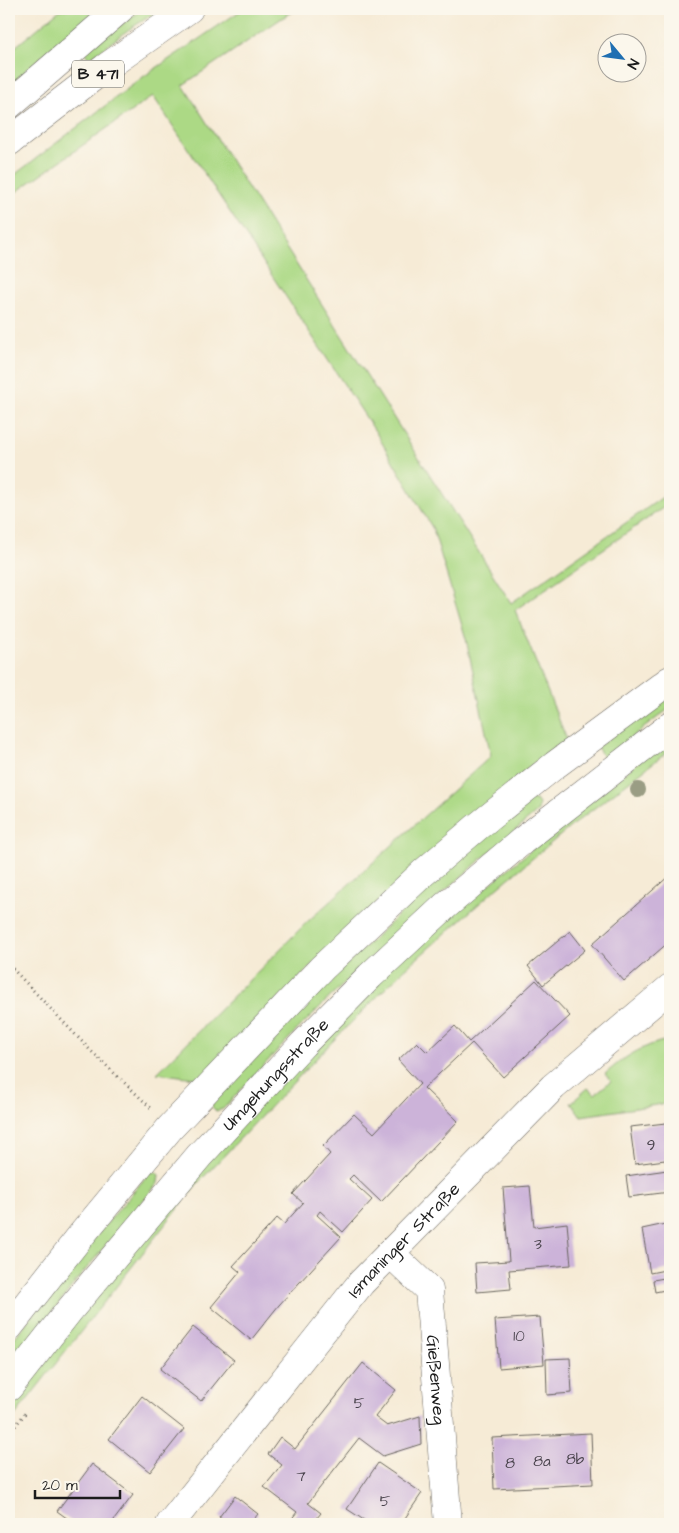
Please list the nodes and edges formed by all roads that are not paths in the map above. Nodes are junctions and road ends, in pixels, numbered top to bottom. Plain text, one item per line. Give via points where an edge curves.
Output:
1 (120, 9) edge
2 (189, 9) edge
3 (9, 105) edge
4 (9, 142) edge
5 (670, 680) edge
6 (670, 726) edge
7 (555, 765) junction
8 (579, 796) junction
9 (670, 988) edge
10 (390, 1253) junction
11 (9, 1327) edge
12 (9, 1387) edge
13 (170, 1524) edge
14 (448, 1524) edge

1 - 3 street, B 471
2 - 4 street, B 471
5 - 7 street
6 - 8 street, Umgehungsstraße
7 - 8 street
7 - 11 street via 423,873 322,968 170,1128
8 - 12 street, Umgehungsstraße via 444,907 303,1044 149,1213
9 - 10 street, Ismaninger Straße via 553,1087
10 - 13 street, Ismaninger Straße via 362,1283
10 - 14 street, Gießenweg via 429,1290

